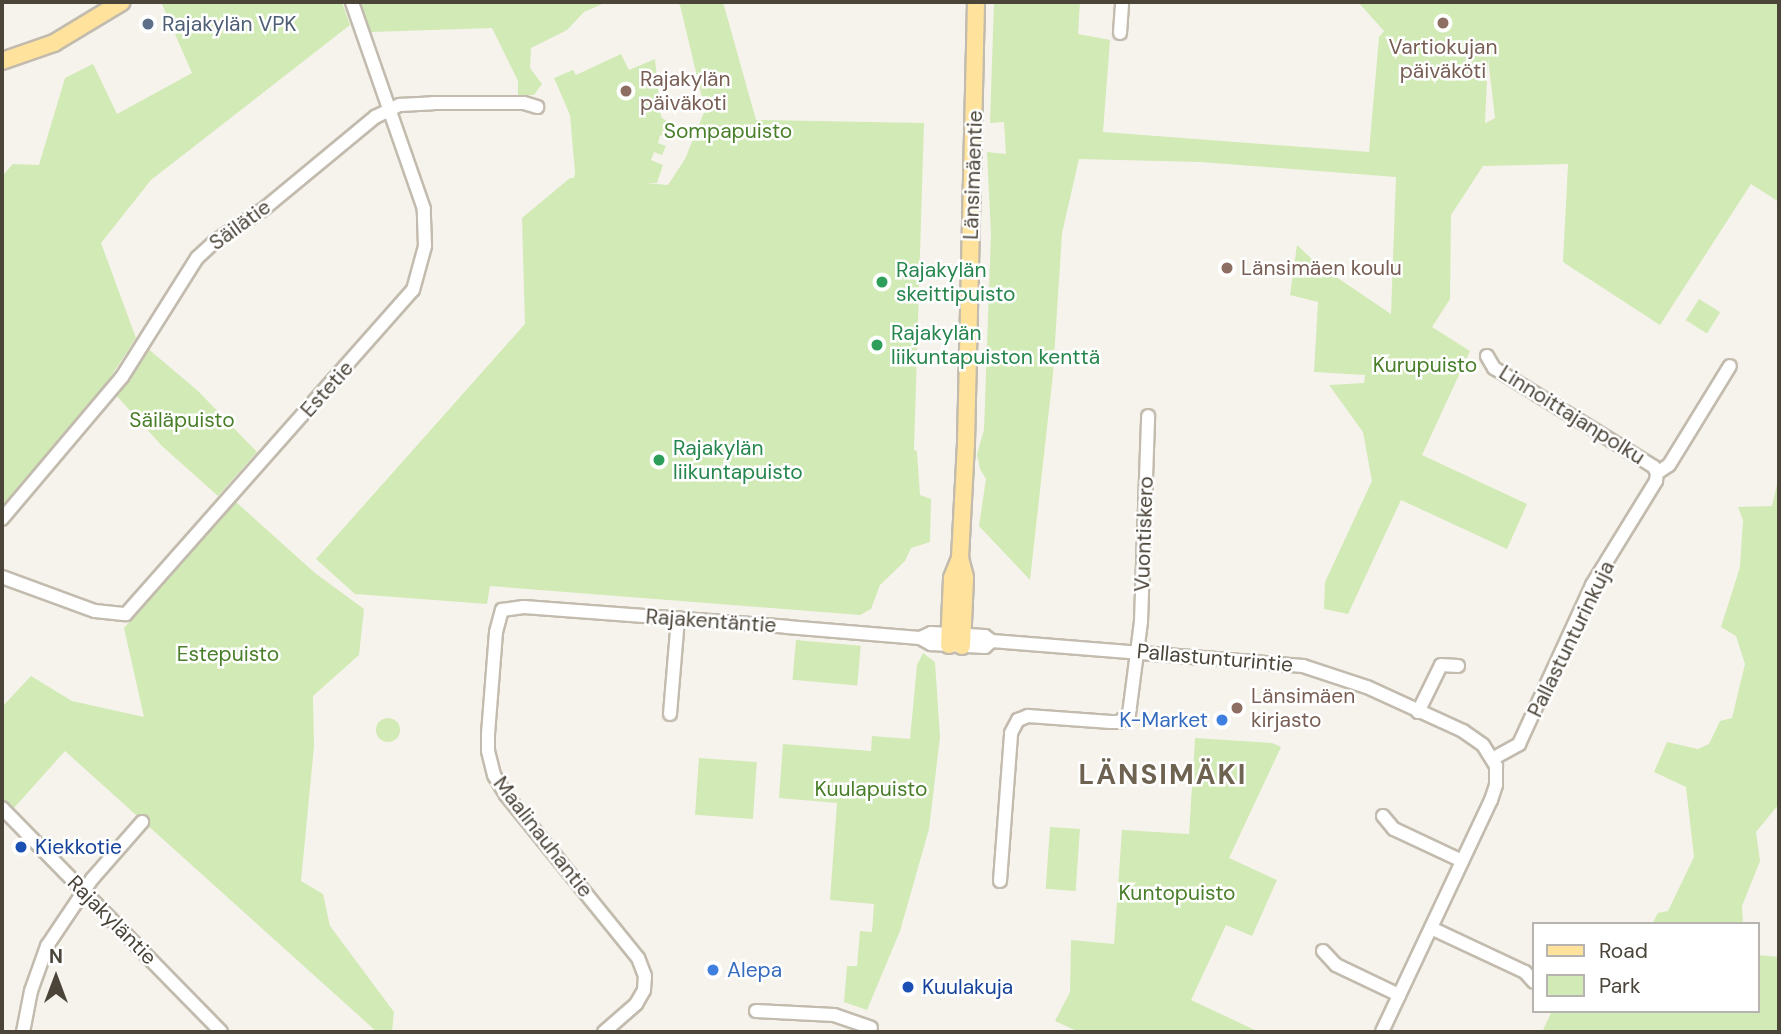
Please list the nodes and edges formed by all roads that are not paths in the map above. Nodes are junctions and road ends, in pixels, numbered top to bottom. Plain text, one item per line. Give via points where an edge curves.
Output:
1 (122, 2) edge
2 (352, 2) edge
3 (976, 2) edge
4 (1122, 2) edge
5 (1120, 33) dead end
6 (2, 61) edge
7 (537, 107) dead end
8 (389, 108) junction
9 (1487, 356) dead end
10 (1730, 366) dead end
11 (1148, 416) dead end
12 (1657, 473) junction
13 (2, 519) edge
14 (2, 577) edge
15 (502, 610) joint
16 (678, 618) junction
17 (956, 640) junction
18 (1138, 651) junction
19 (1458, 666) dead end
20 (1418, 712) junction
21 (670, 714) dead end
22 (1494, 758) junction
23 (2, 808) edge
24 (1383, 816) dead end
25 (142, 822) dead end
26 (1462, 861) junction
27 (1000, 881) dead end
28 (85, 892) junction
29 (1431, 929) junction
30 (1323, 951) dead end
31 (1532, 980) edge
32 (1399, 995) junction
33 (757, 1011) dead end
34 (871, 1028) dead end
35 (23, 1032) edge
36 (221, 1032) edge
37 (604, 1032) edge
38 (1382, 1032) edge

1 - 6 main road via 51,44
2 - 8 street, Estetie
3 - 17 main road, Länsimäentie via 966,443 960,558 952,578
4 - 5 street
7 - 8 street via 433,103
8 - 13 street, Säilätie via 197,258 122,377
8 - 14 street, Estetie via 426,226 421,268 404,303 125,614 95,611
9 - 12 street, Linnoittajanpolku via 1494,368
10 - 12 street, Pallastunturinkuja via 1669,465
11 - 18 street, Vuontiskero
12 - 22 street, Pallastunturinkuja via 1592,586 1519,744
15 - 16 street, Rajakentäntie via 524,607
15 - 37 street, Maalinauhantie via 488,734 494,775 638,958 645,976 636,1004
16 - 17 street, Rajakentäntie via 920,638 931,633
16 - 21 street
17 - 18 street, Pallastunturintie via 985,647 992,641
18 - 20 street, Pallastunturintie via 1308,667 1367,687
18 - 27 street, Vuontiskero via 1131,708 1124,719 1028,716 1014,726
19 - 20 street via 1440,665
20 - 22 street, Pallastunturintie via 1476,739
22 - 26 street via 1496,785
23 - 28 street, Rajakyläntie
24 - 26 street via 1394,830
25 - 28 street
26 - 29 street
28 - 35 street via 47,946
28 - 36 street, Rajakyläntie
29 - 31 street via 1525,972
29 - 32 street
30 - 32 street via 1336,965
32 - 38 street
33 - 34 street via 834,1015

